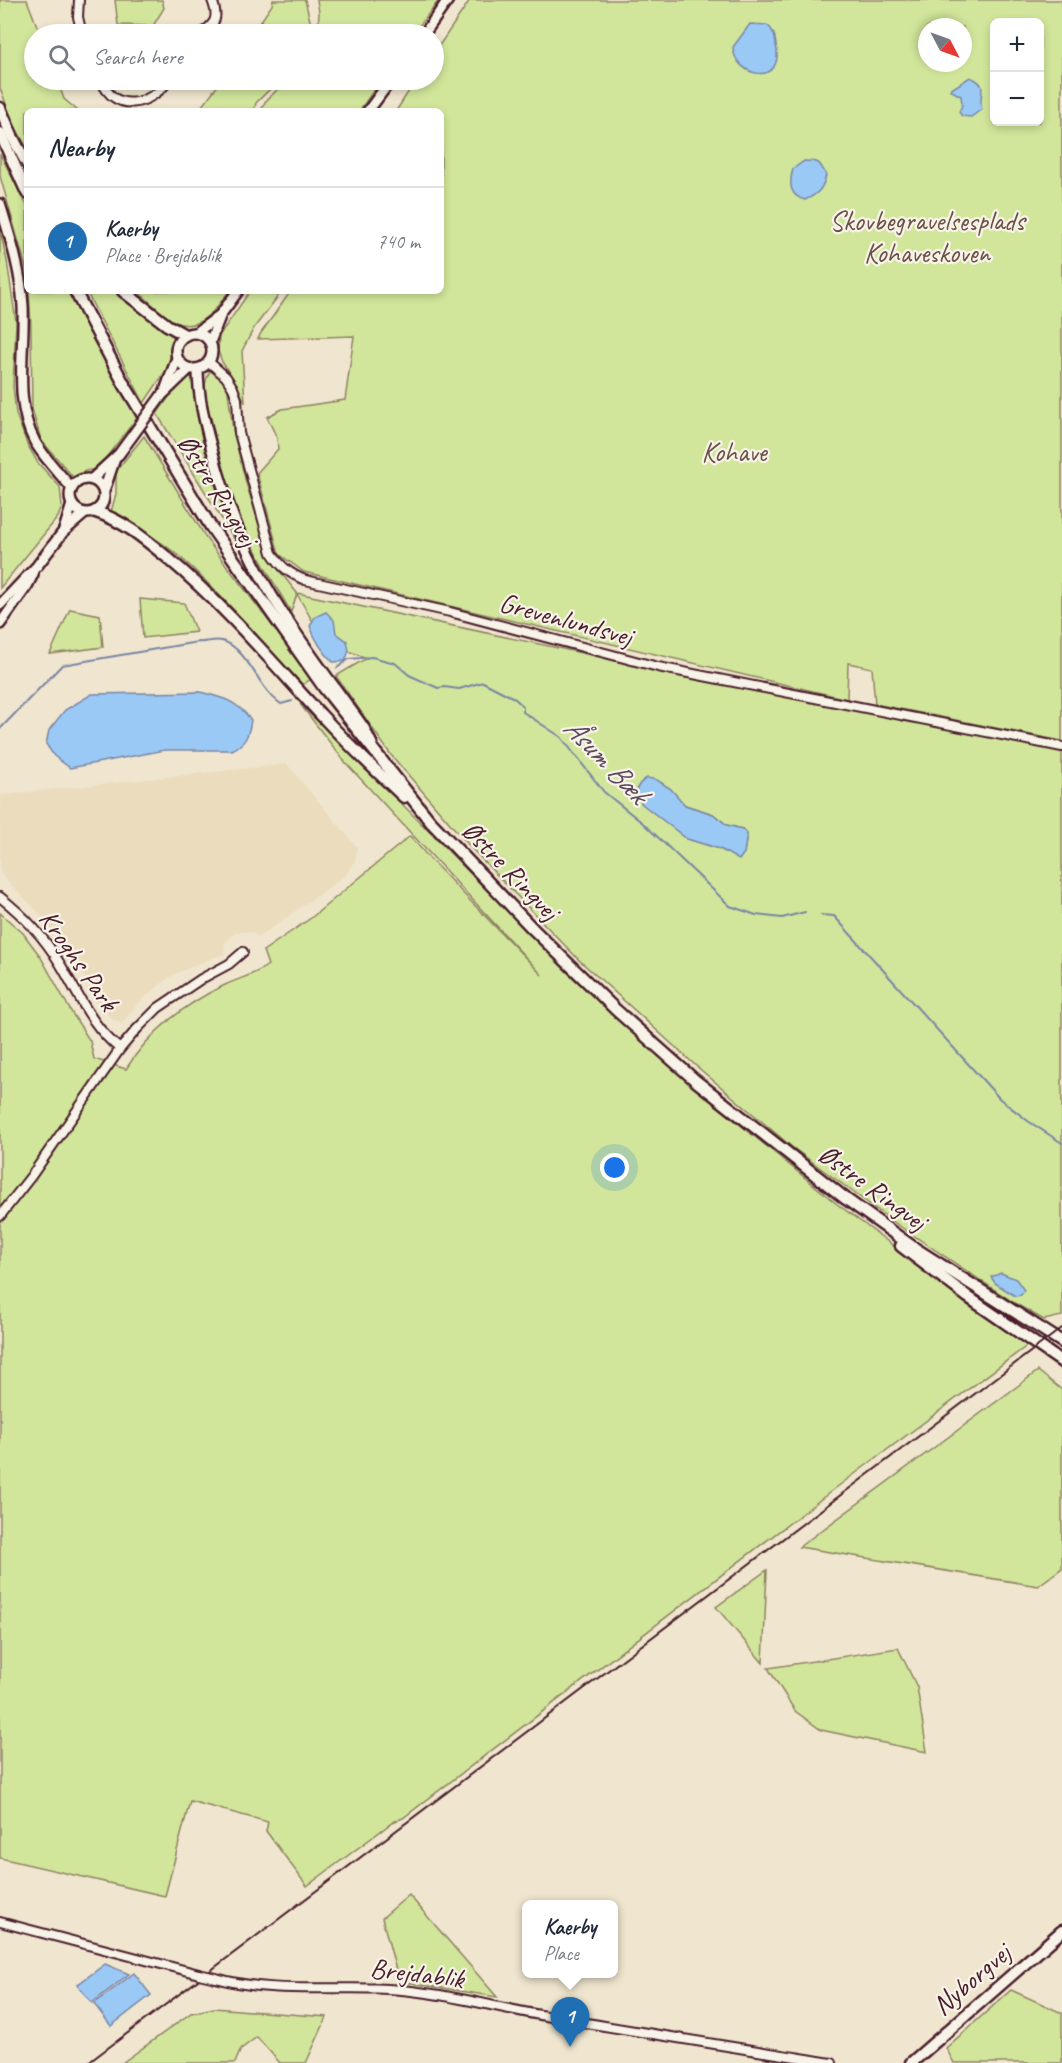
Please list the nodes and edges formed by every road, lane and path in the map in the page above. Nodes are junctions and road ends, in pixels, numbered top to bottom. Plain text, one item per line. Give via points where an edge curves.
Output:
1 (79, 0) edge
2 (213, 0) edge
3 (448, 0) edge
4 (80, 24) edge
5 (212, 24) edge
6 (431, 24) edge
7 (105, 90) edge
8 (160, 90) edge
9 (384, 90) edge
10 (0, 108) edge
11 (370, 108) edge
12 (0, 133) edge
13 (24, 158) edge
14 (24, 186) edge
15 (0, 204) edge
16 (77, 294) edge
17 (127, 294) edge
18 (236, 294) edge
19 (221, 314) junction
20 (191, 334) junction
21 (210, 342) junction
22 (177, 358) junction
23 (209, 362) junction
24 (193, 369) junction
25 (164, 392) junction
26 (116, 458) junction
27 (92, 479) junction
28 (72, 488) junction
29 (104, 491) junction
30 (72, 504) junction
31 (96, 512) junction
32 (84, 514) junction
33 (63, 532) junction
34 (37, 566) junction
35 (2, 604) edge
36 (0, 624) edge
37 (1062, 747) edge
38 (379, 756) junction
39 (430, 821) junction
40 (0, 897) edge
41 (243, 952) dead end
42 (120, 1048) junction
43 (846, 1199) junction
44 (0, 1216) edge
45 (1062, 1342) edge
46 (1062, 1362) edge
47 (0, 1922) edge
48 (1062, 1932) edge
49 (832, 2063) edge
50 (911, 2063) edge

1 - 4 street
2 - 5 street via 216,14
3 - 6 street
7 - 8 street via 126,103
9 - 11 street
10 - 13 main road
12 - 14 main road
15 - 28 street via 18,267 23,306 22,389 26,419 35,441
16 - 38 main road, Østre Ringvej via 124,384 211,527 325,689
17 - 20 main road via 167,325
18 - 19 street
19 - 20 street
19 - 21 street
20 - 21 street via 204,336
20 - 22 street via 177,345
21 - 23 street
22 - 24 street via 183,366
22 - 25 street
23 - 24 street
23 - 37 street, Grevenlundsvej via 233,388 239,433 272,553 289,573 658,667
24 - 25 street
24 - 38 street via 220,483 242,538 269,590
25 - 26 street, bridge
26 - 27 street
26 - 29 street
27 - 28 street via 81,480
27 - 29 street
28 - 30 street
29 - 31 street via 104,503
30 - 32 street
30 - 33 street
31 - 32 street
31 - 39 main road via 115,518 194,580 358,754
32 - 33 street
33 - 34 street
34 - 35 street
34 - 36 street
38 - 39 main road, Østre Ringvej
39 - 43 main road, Østre Ringvej via 616,1010 696,1080
40 - 42 street, Kroghs Park via 42,938 103,1034
41 - 42 street, Kroghs Park via 158,1008
42 - 44 street, Kroghs Park
43 - 45 main road, Østre Ringvej
43 - 46 main road via 911,1254
47 - 49 street, Brejdablik, bridge via 244,1984 421,1992
48 - 50 main road, Nyborgvej

